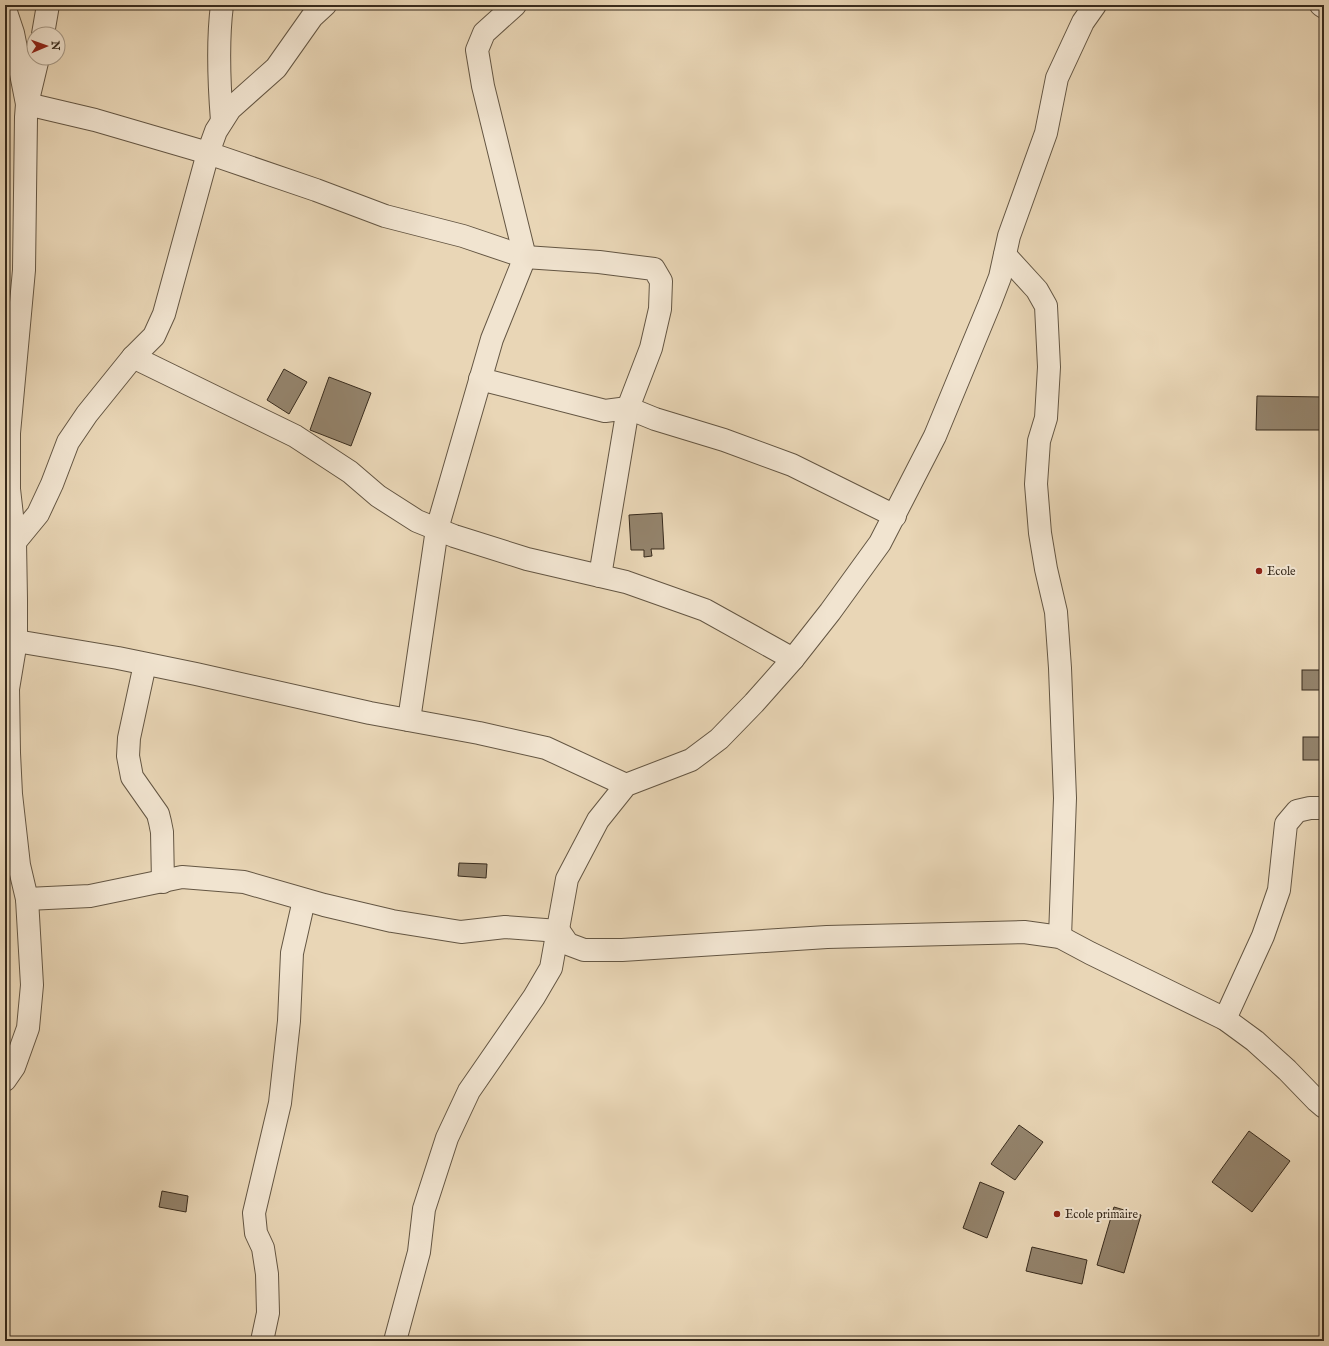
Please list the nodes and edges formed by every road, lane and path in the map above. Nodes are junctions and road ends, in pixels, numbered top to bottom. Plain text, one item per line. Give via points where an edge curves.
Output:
1 (48, 5) edge
2 (222, 5) edge
3 (325, 5) edge
4 (515, 5) edge
5 (1094, 5) edge
6 (1321, 5) edge
7 (1324, 7) edge
8 (5, 9) edge
9 (44, 26) edge
10 (20, 58) edge
11 (27, 104) junction
12 (222, 121) junction
13 (208, 153) junction
14 (1005, 255) junction
15 (525, 257) junction
16 (133, 357) junction
17 (480, 379) junction
18 (628, 408) junction
19 (895, 516) junction
20 (437, 529) junction
21 (15, 542) junction
22 (5, 574) edge
23 (600, 576) junction
24 (16, 599) junction
25 (16, 641) junction
26 (793, 659) junction
27 (145, 664) junction
28 (408, 720) junction
29 (626, 785) junction
30 (1324, 808) edge
31 (162, 882) junction
32 (27, 899) junction
33 (304, 900) junction
34 (559, 931) junction
35 (1060, 937) junction
36 (1225, 1019) junction
37 (5, 1080) edge
38 (1324, 1107) edge
39 (262, 1341) edge
40 (395, 1341) edge

1 - 9 street
2 - 12 street via 218,76
3 - 12 street via 312,17 276,68 230,109
4 - 15 street via 484,33 477,50 483,86
5 - 14 street via 1083,22 1057,78 1046,133 1009,236
6 - 7 street
8 - 10 street
10 - 11 street
11 - 13 street via 95,120
11 - 21 street via 24,270 9,433 10,489
12 - 13 street
13 - 15 street via 385,216 463,236
13 - 16 street via 164,314 154,336
14 - 19 street via 990,303 935,436
14 - 35 street via 1037,290 1046,306 1049,366 1046,418 1039,441 1036,484 1040,533 1056,612 1059,661 1065,798
15 - 17 street via 492,339
15 - 18 street via 654,269 661,281 660,309 651,348
16 - 20 street via 295,436 350,472 378,496
16 - 21 street via 68,442 38,514
17 - 18 street via 605,411
17 - 20 street
18 - 19 street via 792,465
18 - 23 street
19 - 26 street via 880,543
20 - 23 street via 527,559
20 - 28 street
21 - 24 street
22 - 24 street
23 - 26 street via 626,582 705,610
24 - 25 street
25 - 27 street
25 - 32 street via 8,689 9,753 19,865
26 - 29 street via 719,739 691,760
27 - 28 street
27 - 31 street via 129,738 128,756 132,777 158,814 162,832
28 - 29 street via 546,748
29 - 34 street via 598,820 567,879
30 - 36 street via 1297,811 1286,824 1279,890 1263,936
31 - 32 street via 90,896
31 - 33 street via 182,878 244,882
32 - 37 street via 32,985 28,1028 14,1067
33 - 34 street via 392,921 461,932 505,927
33 - 39 street via 292,953 289,1021 280,1103 254,1213 256,1233 263,1248 267,1274 268,1313
34 - 35 street via 568,944 584,950 622,950 827,937 1024,932
34 - 40 street via 551,968 469,1091 447,1138 424,1209 419,1252
35 - 36 street
36 - 38 street via 1255,1041

